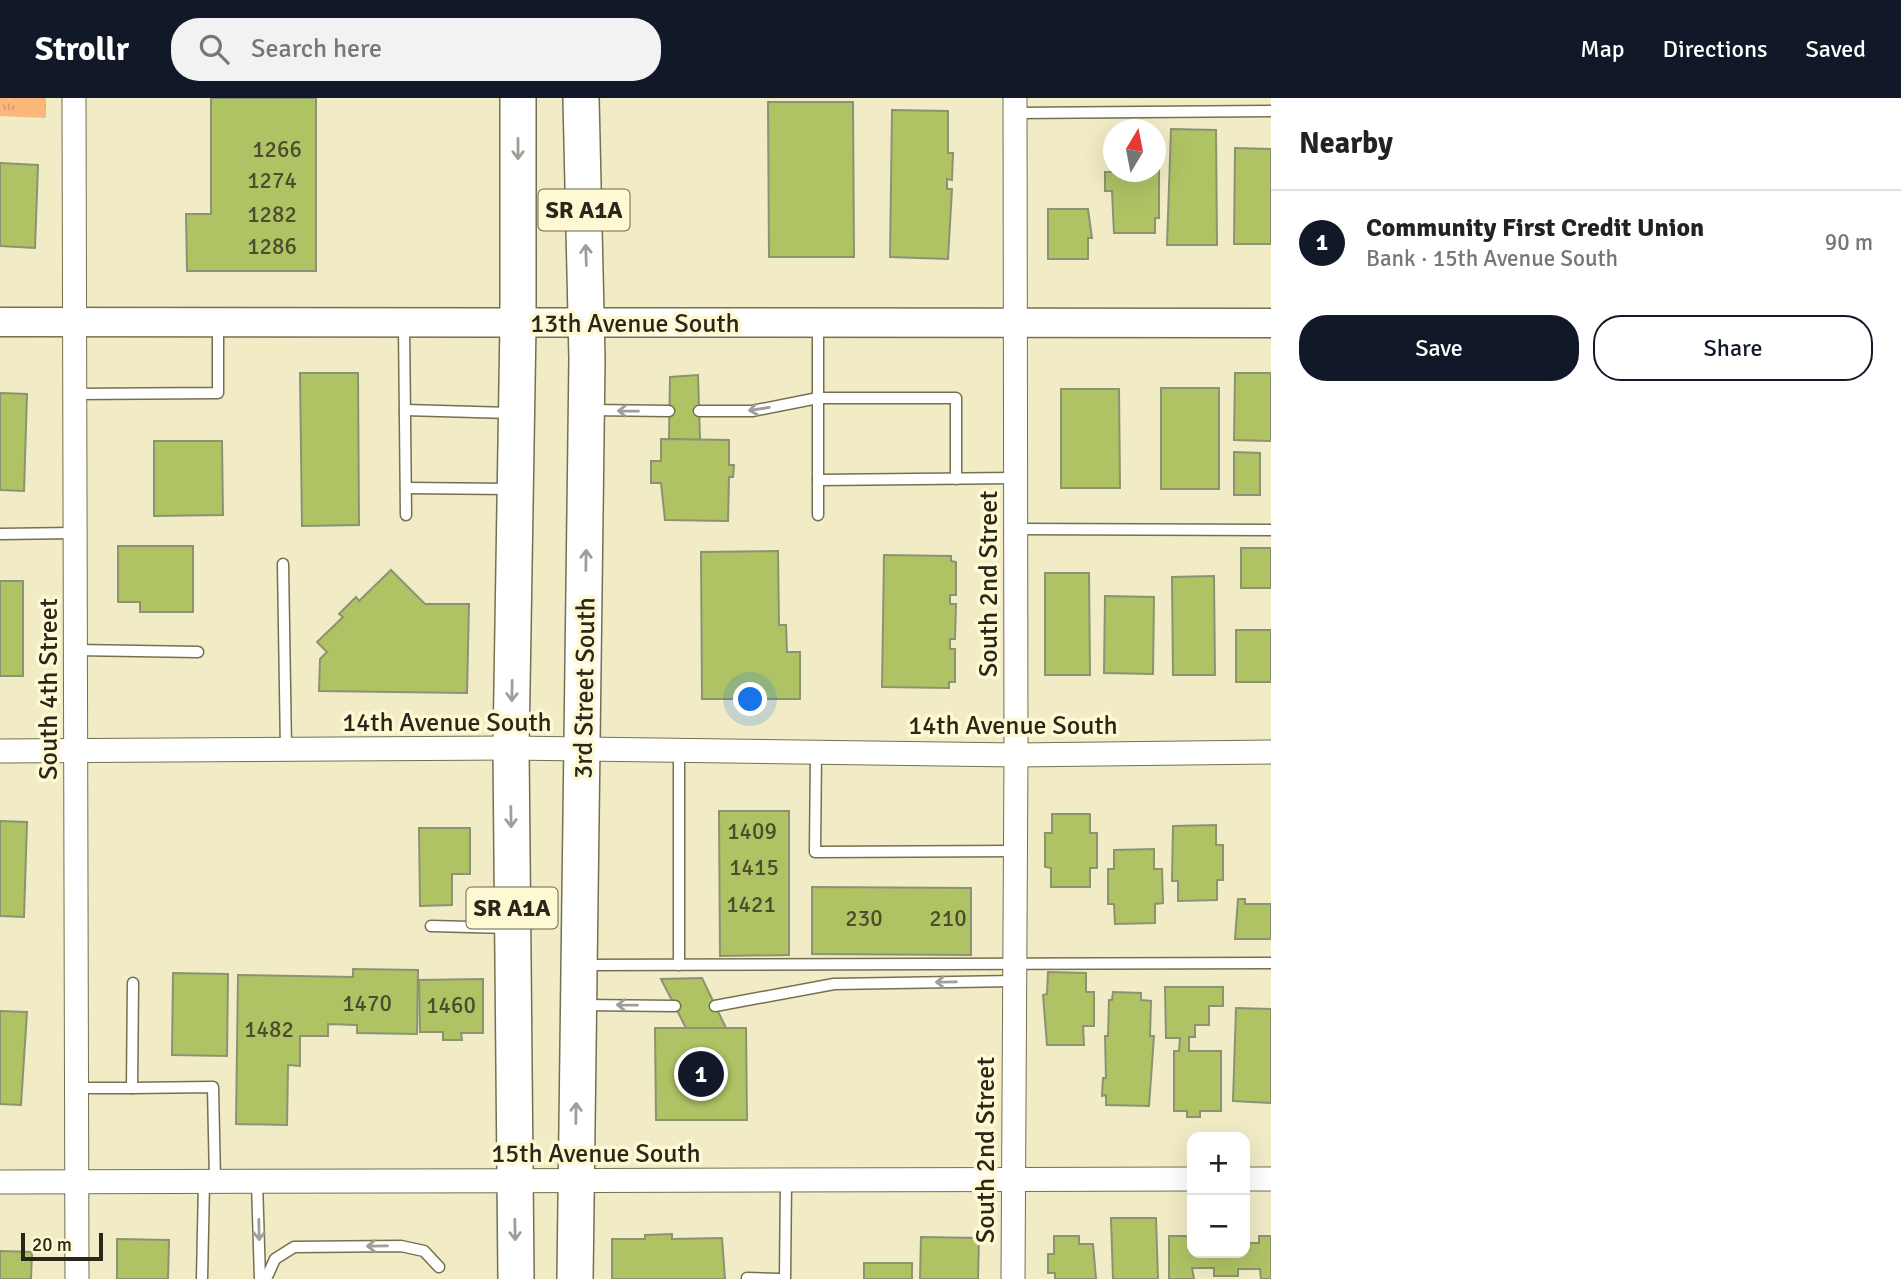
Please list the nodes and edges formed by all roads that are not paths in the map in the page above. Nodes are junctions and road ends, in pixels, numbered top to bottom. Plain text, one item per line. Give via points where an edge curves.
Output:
1 (74, 98) edge
2 (518, 98) edge
3 (580, 98) edge
4 (1014, 106) edge
5 (1271, 111) edge
6 (0, 322) edge
7 (74, 322) junction
8 (218, 322) junction
9 (404, 322) junction
10 (518, 323) junction
11 (587, 323) junction
12 (818, 323) junction
13 (1015, 323) junction
14 (1271, 324) edge
15 (74, 394) junction
16 (818, 398) junction
17 (405, 410) junction
18 (587, 410) junction
19 (669, 411) dead end
20 (699, 411) dead end
21 (516, 413) junction
22 (1015, 478) junction
23 (956, 479) junction
24 (818, 480) junction
25 (406, 488) junction
26 (515, 489) junction
27 (406, 515) dead end
28 (818, 515) dead end
29 (1015, 530) junction
30 (1271, 530) edge
31 (75, 533) junction
32 (0, 534) edge
33 (283, 564) dead end
34 (75, 650) junction
35 (198, 652) dead end
36 (511, 748) junction
37 (286, 750) junction
38 (0, 751) edge
39 (76, 751) junction
40 (584, 751) junction
41 (679, 751) junction
42 (1271, 752) edge
43 (816, 753) junction
44 (1016, 755) junction
45 (1015, 851) junction
46 (431, 926) dead end
47 (512, 928) junction
48 (1271, 962) edge
49 (580, 965) junction
50 (680, 965) junction
51 (1014, 972) junction
52 (133, 983) dead end
53 (579, 1005) junction
54 (675, 1006) dead end
55 (715, 1006) dead end
56 (76, 1088) junction
57 (132, 1088) junction
58 (1012, 1179) junction
59 (1187, 1179) edge
60 (1250, 1179) edge
61 (1271, 1179) edge
62 (786, 1180) junction
63 (515, 1181) junction
64 (575, 1181) junction
65 (0, 1182) edge
66 (209, 1182) junction
67 (257, 1182) junction
68 (75, 1183) junction
69 (439, 1266) dead end
70 (747, 1278) edge
71 (77, 1279) edge
72 (202, 1279) edge
73 (260, 1279) edge
74 (266, 1279) edge
75 (516, 1279) edge
76 (575, 1279) edge
77 (779, 1279) edge
78 (785, 1279) edge
79 (1013, 1279) edge

1 - 7 street, South 4th Street
2 -> 10 main road, SR A1A
11 -> 3 main road, 3rd Street South / SR A1A
4 - 5 lane
4 - 13 street, South 2nd Street
6 - 7 street, 13th Avenue South
7 - 8 street, 13th Avenue South
7 - 15 street, South 4th Street
8 - 9 street, 13th Avenue South
8 - 15 lane via 218,394
9 - 10 street, 13th Avenue South
9 - 17 lane
10 - 11 street, 13th Avenue South
10 - 21 main road, SR A1A
11 - 12 street, 13th Avenue South
11 - 18 main road, 3rd Street South / SR A1A
12 - 13 street, 13th Avenue South
12 - 16 lane
13 - 14 street, 13th Avenue South
13 - 22 street, South 2nd Street
15 - 31 street, South 4th Street
16 -> 20 lane via 752,411
16 - 23 lane via 956,398
16 - 24 lane
17 - 21 lane
17 - 25 lane
19 -> 18 lane
40 -> 18 main road, 3rd Street South / SR A1A
21 - 26 main road, SR A1A
22 - 23 lane
22 - 29 street, South 2nd Street
23 - 24 lane
24 - 28 lane
25 - 26 lane
25 - 27 lane
26 -> 36 main road, SR A1A
29 - 30 lane
29 - 44 street, South 2nd Street
31 - 32 lane
31 - 34 street, South 4th Street
33 - 37 lane
34 - 35 lane
34 - 39 street, South 4th Street
36 - 37 street, 14th Avenue South
36 - 40 street, 14th Avenue South
36 -> 47 main road, SR A1A
37 - 39 street, 14th Avenue South
38 - 39 street, 14th Avenue South
39 - 56 street, South 4th Street
40 - 41 street, 14th Avenue South
40 - 49 main road, 3rd Street South / SR A1A
41 - 43 street, 14th Avenue South
41 - 50 lane
42 - 44 street, 14th Avenue South
43 - 44 street, 14th Avenue South
43 - 45 lane via 815,852
44 - 45 street, South 2nd Street
45 - 51 street, South 2nd Street
46 - 47 lane
47 - 63 main road, SR A1A
48 - 51 lane
49 - 50 lane
49 - 53 main road, 3rd Street South / SR A1A
50 - 51 lane
51 -> 55 lane via 834,984
51 - 58 street, South 2nd Street
52 - 57 lane
54 -> 53 lane
64 -> 53 main road, 3rd Street South / SR A1A
56 - 57 lane
56 - 68 street, South 4th Street
57 - 66 lane via 213,1087
58 - 59 street, 15th Avenue South
58 - 62 street, 15th Avenue South
58 - 79 street, South 2nd Street
60 - 61 street
62 - 64 street, 15th Avenue South
62 - 78 lane
63 - 64 street, 15th Avenue South
63 - 67 street, 15th Avenue South
63 -> 75 main road, SR A1A
64 - 76 main road, 3rd Street South / SR A1A
65 - 68 street, 15th Avenue South
66 - 67 street, 15th Avenue South
66 - 68 street, 15th Avenue South
66 - 72 lane
67 -> 73 lane
68 - 71 street, South 4th Street
69 -> 74 lane via 424,1251 401,1246 294,1247 275,1259
70 - 77 lane

